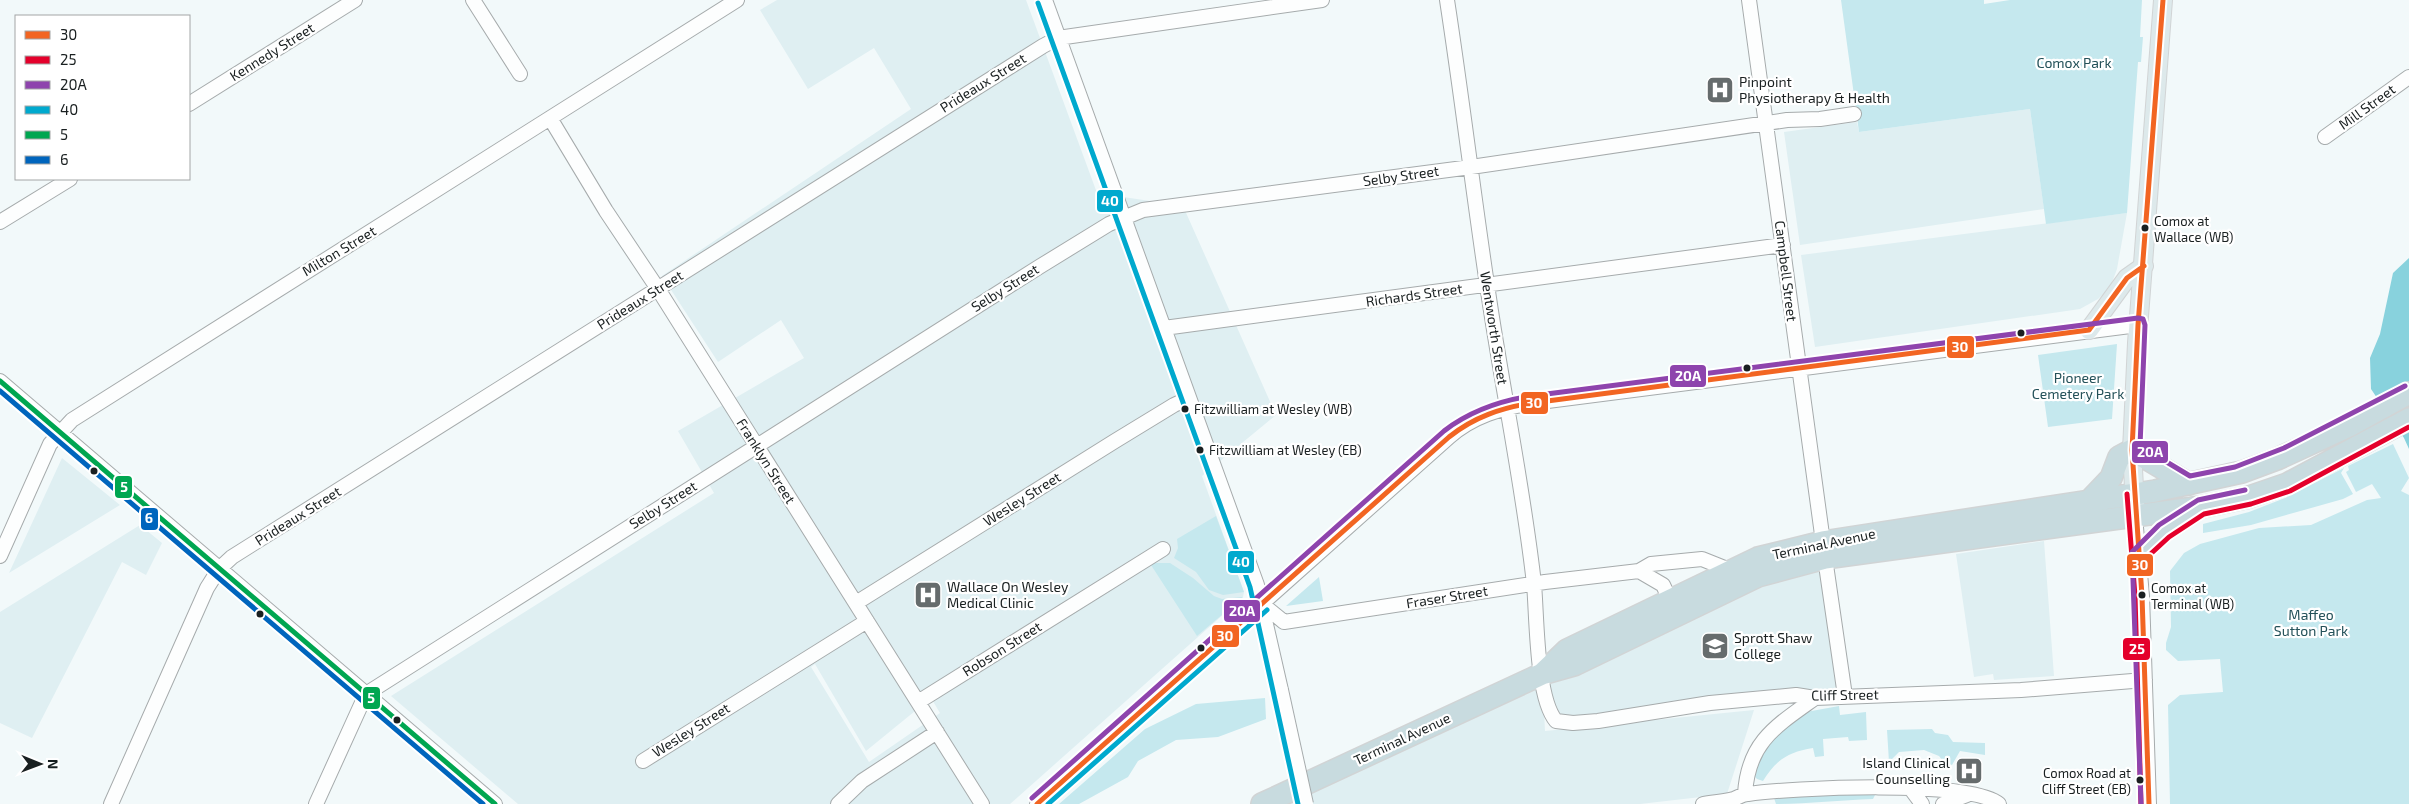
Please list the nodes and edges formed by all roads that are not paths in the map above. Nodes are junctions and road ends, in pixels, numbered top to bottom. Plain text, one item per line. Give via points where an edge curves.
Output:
1 (355, 0) edge
2 (473, 0) edge
3 (736, 0) edge
4 (1044, 0) edge
5 (1322, 0) edge
6 (1447, 0) edge
7 (1749, 0) edge
8 (2163, 0) edge
9 (1058, 38) junction
10 (520, 74) dead end
11 (2409, 77) edge
12 (190, 103) edge
13 (1854, 114) dead end
14 (550, 118) junction
15 (1766, 124) junction
16 (2325, 137) dead end
17 (1471, 167) junction
18 (68, 180) edge
19 (1123, 217) junction
20 (0, 222) edge
21 (1783, 245) junction
22 (2144, 266) junction
23 (1487, 285) junction
24 (658, 289) junction
25 (2138, 325) junction
26 (1164, 328) junction
27 (2089, 330) junction
28 (1799, 369) junction
29 (0, 381) edge
30 (2409, 393) edge
31 (1189, 398) junction
32 (1507, 408) junction
33 (2409, 420) edge
34 (61, 432) junction
35 (756, 446) junction
36 (2132, 450) junction
37 (2188, 484) junction
38 (2134, 493) junction
39 (2091, 499) junction
40 (2201, 507) junction
41 (2135, 516) junction
42 (1163, 549) dead end
43 (1824, 550) junction
44 (2138, 554) junction
45 (0, 556) edge
46 (219, 569) junction
47 (1639, 571) junction
48 (1732, 571) junction
49 (1534, 584) junction
50 (1670, 600) junction
51 (856, 603) junction
52 (1262, 604) junction
53 (867, 621) junction
54 (1542, 674) junction
55 (2145, 680) junction
56 (366, 694) junction
57 (1845, 696) junction
58 (1815, 698) junction
59 (918, 702) junction
60 (1551, 714) joint
61 (937, 732) junction
62 (643, 760) dead end
63 (1912, 790) junction
64 (1745, 794) junction
65 (1973, 794) junction
66 (110, 804) edge
67 (316, 804) edge
68 (495, 804) edge
69 (838, 804) edge
70 (982, 804) edge
71 (1036, 804) edge
72 (1262, 804) edge
73 (1306, 804) edge
74 (1704, 804) edge
75 (1922, 804) edge
76 (1943, 804) edge
77 (1999, 804) edge
78 (2149, 804) edge

1 - 12 street, Kennedy Street
2 - 10 street
3 - 14 street, Milton Street
4 - 9 street
5 - 9 street, Prideaux Street
6 - 17 street, Wentworth Street
7 - 15 street, Campbell Street
8 - 22 main road
9 - 19 street
9 - 24 street, Prideaux Street
11 - 16 street, Mill Street
13 - 15 street, Selby Street
14 - 24 street, Franklyn Street
14 - 34 street, Milton Street via 72,420
15 - 17 street, Selby Street
15 - 21 street, Campbell Street
17 - 19 street, Selby Street via 1143,210
17 - 23 street, Wentworth Street
18 - 20 street
19 - 26 street
19 - 35 street, Selby Street
21 - 23 street, Richards Street
21 - 28 street, Campbell Street
22 - 25 main road
22 - 27 main road via 2127,278
23 - 26 street, Richards Street
23 - 32 street, Wentworth Street
24 - 35 street, Franklyn Street
24 - 46 street, Prideaux Street via 232,557
25 - 27 street
25 - 36 main road
26 - 31 street
27 - 28 street
28 - 32 street
28 - 43 street, Campbell Street
29 - 34 street
30 - 37 highway, Terminal Avenue via 2349,426 2277,459 2242,472
31 - 51 street, Wesley Street
31 - 52 street
32 - 49 street, Wentworth Street
32 - 52 street via 1478,417 1457,430
33 - 40 highway, Terminal Avenue via 2287,484 2249,497
34 - 45 street, Milton Street via 50,444
34 - 46 street
35 - 51 street, Franklyn Street
35 - 56 street, Selby Street
36 - 37 highway
36 - 38 main road
36 - 39 highway via 2119,457 2111,478
37 - 38 highway, Terminal Avenue
38 - 39 highway, Terminal Avenue
38 - 41 main road
39 - 43 highway, Terminal Avenue
40 - 41 highway, Terminal Avenue
40 - 44 highway via 2164,531
41 - 43 highway, Terminal Avenue
41 - 44 street
42 - 59 street, Robson Street
43 - 48 highway, Terminal Avenue via 1758,558
43 - 54 highway, Terminal Avenue via 1758,576 1574,665
43 - 57 street, Campbell Street
44 - 55 street
46 - 56 street
46 - 66 street, Prideaux Street via 207,588
47 - 48 street, Fraser Street via 1651,564 1702,559
47 - 49 street, Fraser Street
47 - 50 street via 1663,585
48 - 50 highway, Terminal Avenue
49 - 52 street, Fraser Street via 1284,622
49 - 54 street, Wentworth Street
50 - 54 highway, Terminal Avenue via 1567,650
51 - 53 street, Franklyn Street
52 - 71 street
52 - 73 street, bridge
53 - 59 street, Franklyn Street
53 - 62 street, Wesley Street
54 - 60 street, Wentworth Street via 1545,699
54 - 72 highway, Terminal Avenue
55 - 57 street, Cliff Street via 2021,690
55 - 78 street
56 - 67 street
56 - 68 street
57 - 58 street, Cliff Street
58 - 60 street, Cliff Street via 1796,695 1710,703 1573,723 1556,721
58 - 64 street via 1771,731 1760,745 1751,759
59 - 61 street, Franklyn Street
61 - 69 street via 862,781
61 - 70 street, Franklyn Street
63 - 64 street via 1808,788
63 - 65 street
63 - 75 street
64 - 74 street
65 - 76 street
65 - 77 street via 1991,798

